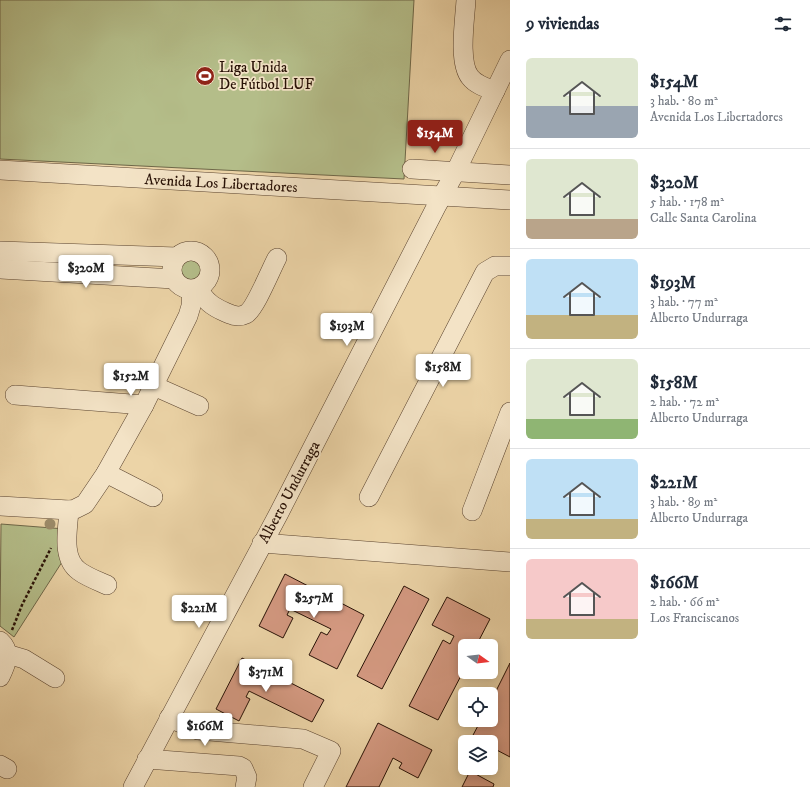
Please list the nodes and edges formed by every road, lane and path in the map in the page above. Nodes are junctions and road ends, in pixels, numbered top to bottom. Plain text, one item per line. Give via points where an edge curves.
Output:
1 (466, 0) edge
2 (510, 60) edge
3 (495, 91) junction
4 (412, 169) dead end
5 (0, 170) edge
6 (456, 171) junction
7 (510, 175) edge
8 (442, 195) junction
9 (510, 200) edge
10 (0, 251) edge
11 (177, 257) junction
12 (276, 258) dead end
13 (510, 266) edge
14 (0, 269) edge
15 (174, 279) junction
16 (195, 289) junction
17 (154, 386) junction
18 (15, 395) dead end
19 (144, 405) junction
20 (199, 406) dead end
21 (510, 412) edge
22 (106, 473) junction
23 (153, 497) dead end
24 (369, 498) dead end
25 (0, 506) edge
26 (69, 510) junction
27 (472, 511) dead end
28 (54, 542) dead end
29 (262, 543) junction
30 (510, 562) edge
31 (107, 585) dead end
32 (4, 647) edge
33 (0, 677) edge
34 (55, 678) dead end
35 (169, 718) junction
36 (147, 759) junction
37 (133, 787) edge
38 (245, 787) edge
39 (313, 787) edge

1 - 3 street via 465,67 475,82
2 - 3 street
3 - 6 street
4 - 6 street
5 - 8 street, Avenida Los Libertadores
6 - 7 street
6 - 8 street
8 - 9 street, Avenida Los Libertadores
8 - 29 street, Alberto Undurraga
10 - 11 street
11 - 15 street via 172,267
11 - 16 street via 188,251 195,251 206,257 210,263 210,276 207,282
12 - 16 street via 253,306 244,315 232,315 211,305
13 - 24 street via 495,266 485,272
14 - 15 street
15 - 16 street via 181,287
16 - 17 street via 188,316
17 - 19 street
17 - 20 street
18 - 19 street
19 - 22 street
21 - 27 street
22 - 23 street
22 - 26 street via 85,504
25 - 26 street
26 - 31 street via 67,549 72,563 80,572
28 - 32 path via 22,604
29 - 30 street
29 - 35 street, Alberto Undurraga
32 - 33 street via 7,661
32 - 34 street
35 - 36 street, Alberto Undurraga
35 - 39 street via 198,730 303,739 331,752
36 - 37 street, Alberto Undurraga
36 - 38 street via 239,766 247,776

